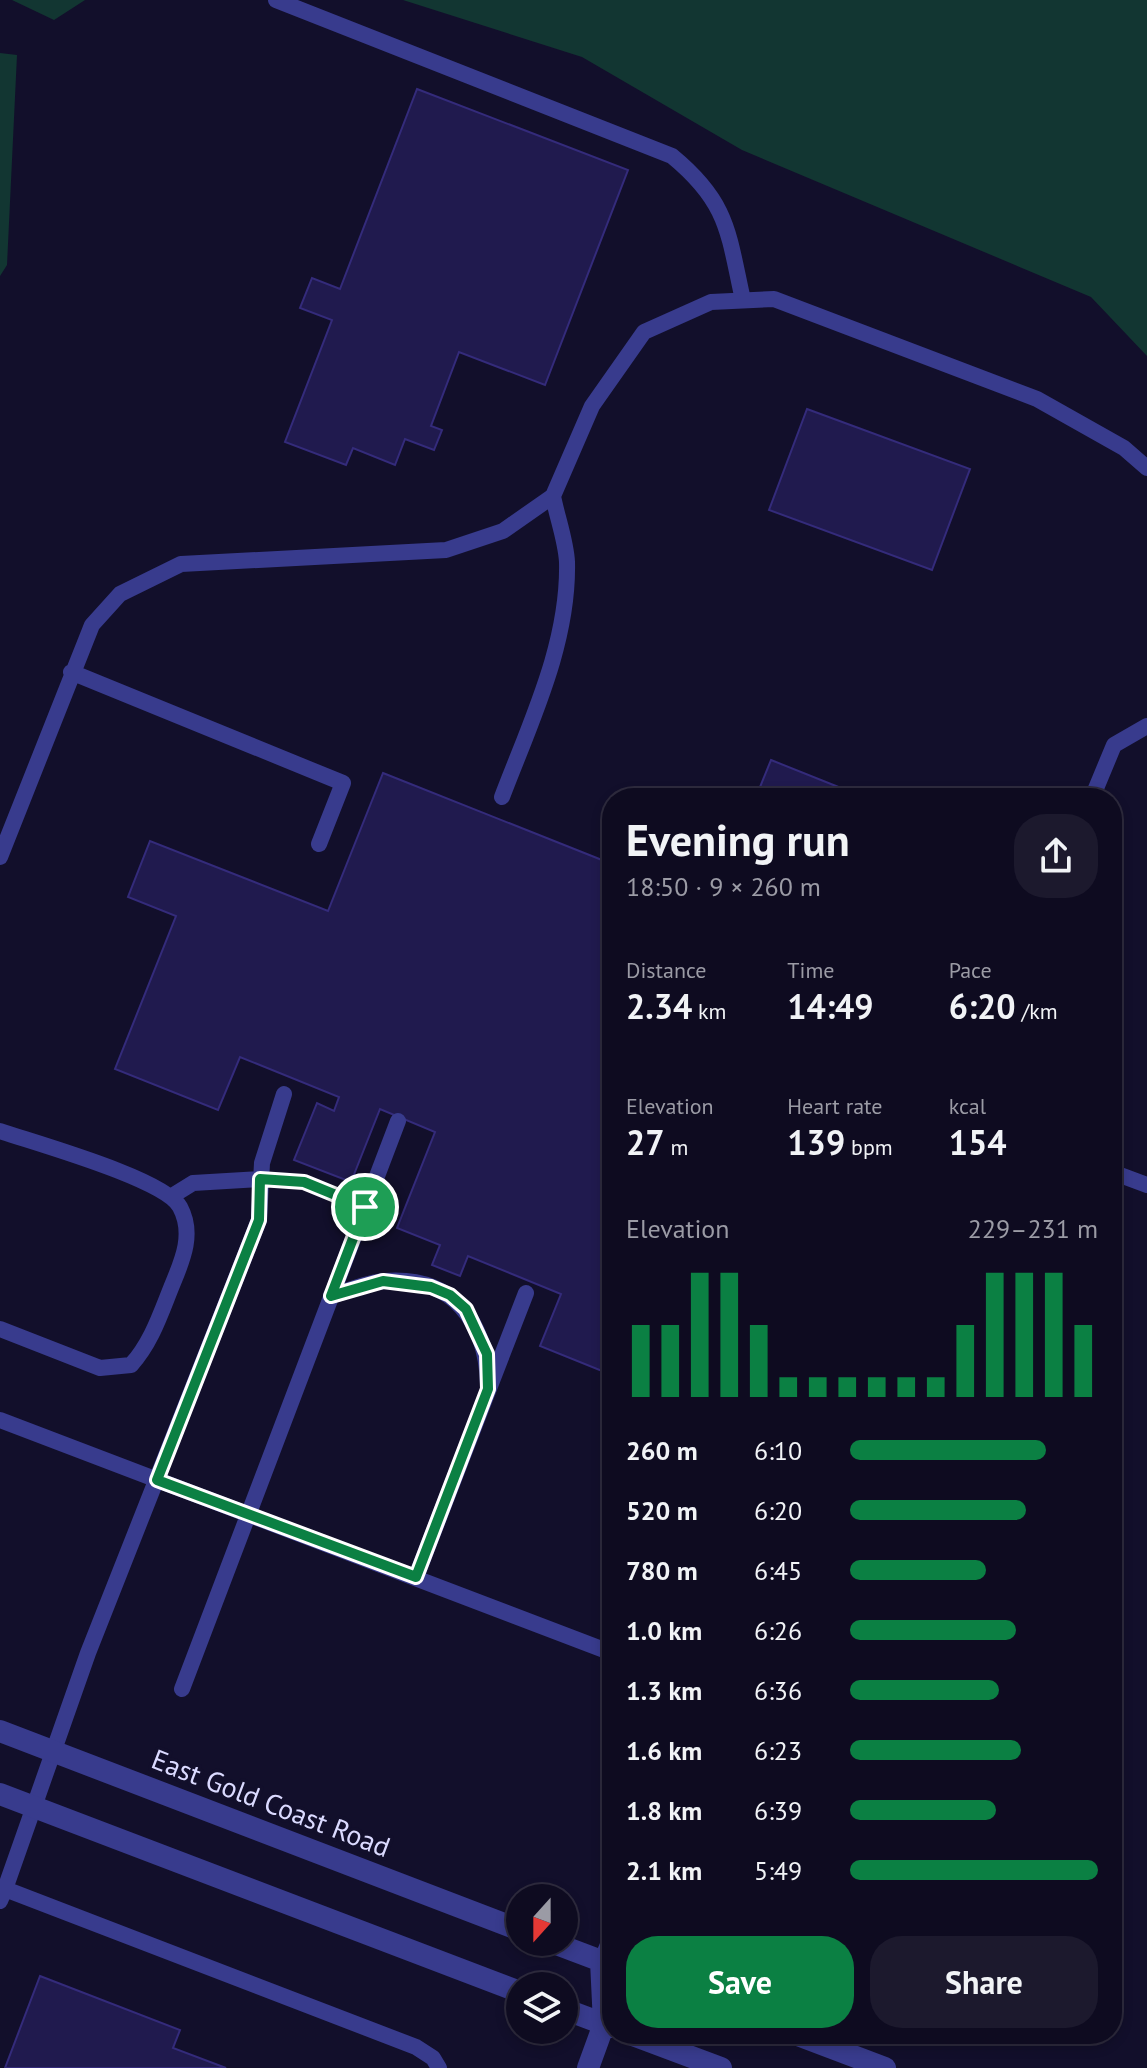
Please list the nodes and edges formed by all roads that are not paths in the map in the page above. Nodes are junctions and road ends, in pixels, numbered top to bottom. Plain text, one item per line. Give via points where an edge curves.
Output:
1 (276, 0) edge
2 (743, 300) junction
3 (1147, 468) edge
4 (553, 496) junction
5 (71, 672) junction
6 (1147, 726) edge
7 (1096, 788) edge
8 (502, 797) dead end
9 (319, 844) dead end
10 (0, 857) edge
11 (284, 1094) dead end
12 (398, 1121) dead end
13 (0, 1131) edge
14 (1122, 1176) edge
15 (260, 1179) junction
16 (1147, 1185) edge
17 (172, 1196) junction
18 (526, 1293) dead end
19 (331, 1296) junction
20 (0, 1329) edge
21 (488, 1389) junction
22 (0, 1420) edge
23 (157, 1480) junction
24 (247, 1514) junction
25 (416, 1577) junction
26 (602, 1649) edge
27 (182, 1689) dead end
28 (0, 1731) edge
29 (52, 1751) junction
30 (0, 1794) edge
31 (31, 1806) junction
32 (2, 1895) edge
33 (506, 1925) edge
34 (578, 1952) edge
35 (602, 1961) edge
36 (506, 1987) edge
37 (578, 2013) edge
38 (602, 2020) edge
39 (602, 2037) edge
40 (657, 2044) edge
41 (821, 2044) edge
42 (439, 2068) edge
43 (588, 2068) edge
44 (721, 2068) edge
45 (885, 2068) edge

1 - 2 lane via 672,156 702,180 725,219
2 - 3 lane via 774,299 1037,399 1124,448
2 - 4 lane via 711,302 644,332 592,406
4 - 5 lane via 503,531 446,550 181,564 120,594 92,625
4 - 8 lane via 567,560 564,609 548,674
5 - 9 lane via 343,783
5 - 10 lane
6 - 7 lane via 1114,745
11 - 15 lane
12 - 19 lane
13 - 17 lane
14 - 16 lane
15 - 17 lane via 193,1183
15 - 23 lane via 259,1220
17 - 20 lane via 188,1233 184,1255 146,1348 131,1365 100,1368
18 - 21 lane
19 - 21 lane via 383,1281 450,1295 466,1309 487,1354
19 - 24 lane
21 - 25 lane
22 - 23 lane
23 - 24 lane
23 - 29 lane
24 - 25 lane
24 - 27 lane
25 - 26 lane
28 - 29 street, East Gold Coast Road
29 - 31 lane
29 - 33 street, East Gold Coast Road
30 - 31 street
31 - 32 lane
31 - 36 street
32 - 42 lane via 416,2047
34 - 35 street
37 - 38 street
39 - 43 street
40 - 44 street
41 - 45 street

